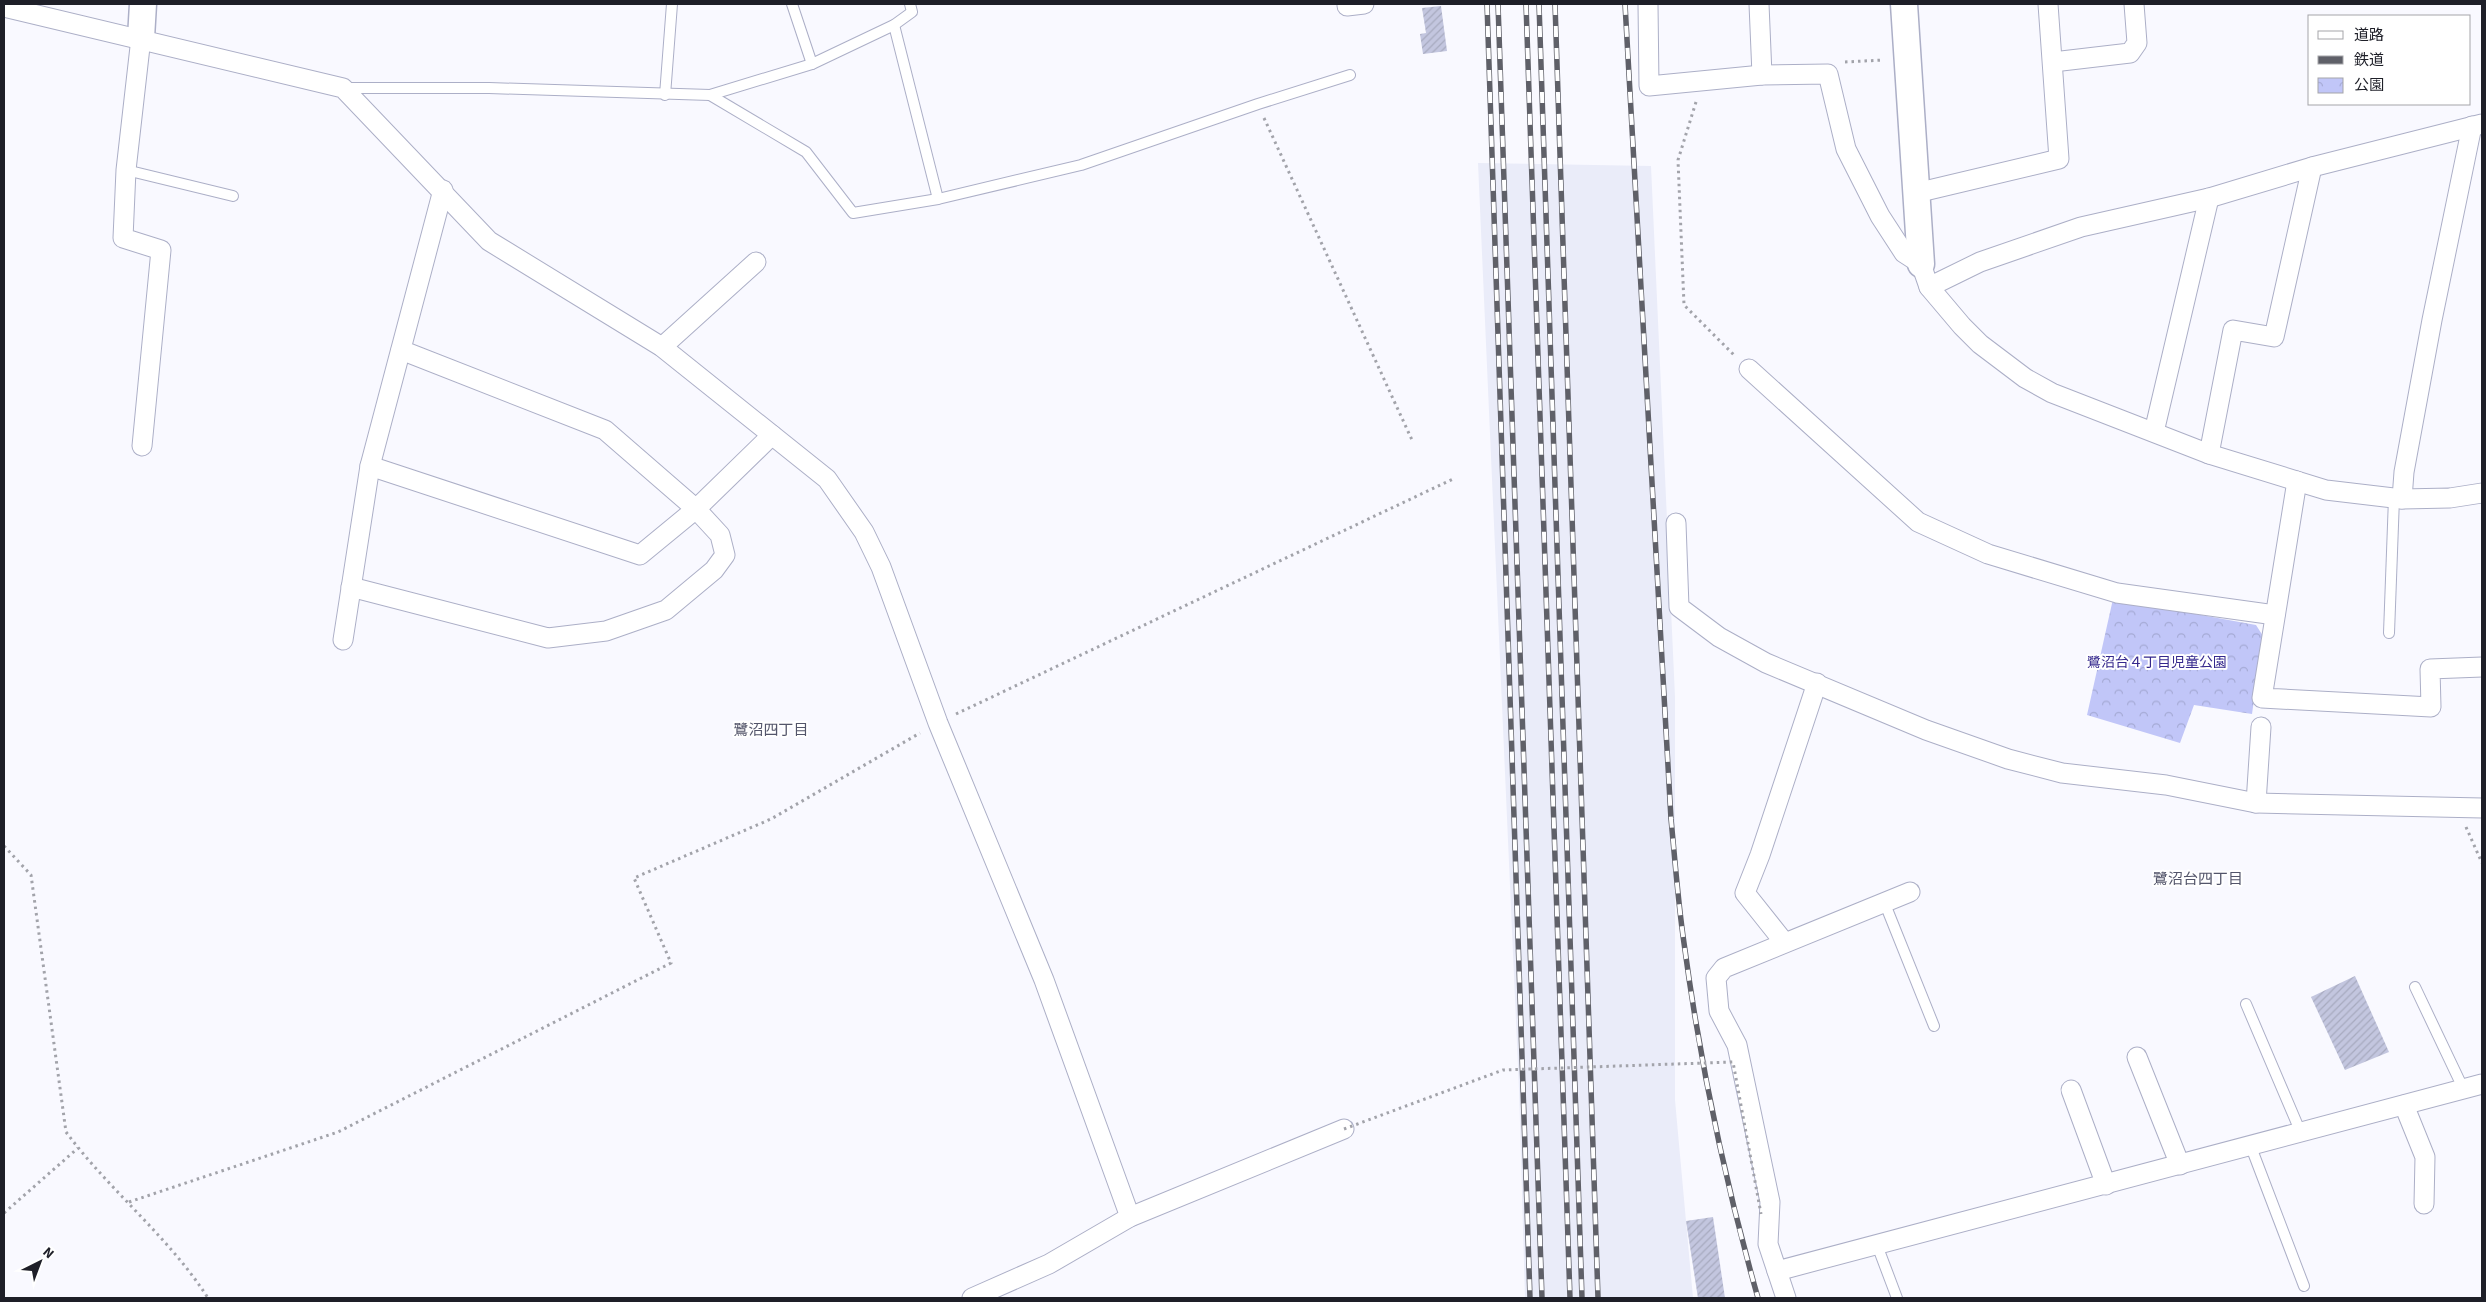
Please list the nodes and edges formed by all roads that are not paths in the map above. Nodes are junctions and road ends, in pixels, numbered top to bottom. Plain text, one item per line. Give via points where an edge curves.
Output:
1 (142, 4) edge
2 (672, 4) edge
3 (792, 4) edge
4 (910, 4) edge
5 (1346, 4) edge
6 (1364, 4) edge
7 (1648, 4) edge
8 (1759, 4) edge
9 (1904, 4) edge
10 (2048, 4) edge
11 (2134, 4) edge
12 (4, 5) edge
13 (894, 25) junction
14 (141, 38) junction
15 (2053, 62) junction
16 (812, 64) junction
17 (1350, 75) dead end
18 (1762, 75) junction
19 (343, 88) junction
20 (665, 95) junction
21 (710, 95) junction
22 (2477, 125) edge
23 (2312, 167) junction
24 (126, 170) junction
25 (442, 190) junction
26 (1916, 193) junction
27 (233, 196) dead end
28 (2209, 198) junction
29 (938, 199) junction
30 (756, 262) dead end
31 (1925, 275) junction
32 (662, 347) junction
33 (401, 350) junction
34 (1749, 369) road end
35 (2154, 432) junction
36 (772, 435) junction
37 (142, 446) dead end
38 (2209, 454) junction
39 (370, 466) junction
40 (2297, 481) junction
41 (2482, 493) edge
42 (2398, 499) junction
43 (696, 509) junction
44 (1676, 523) dead end
45 (351, 587) junction
46 (2275, 615) junction
47 (2389, 633) dead end
48 (343, 640) dead end
49 (2482, 667) edge
50 (1817, 683) junction
51 (2261, 727) dead end
52 (2256, 803) junction
53 (2482, 808) edge
54 (1910, 892) dead end
55 (1885, 904) junction
56 (1784, 942) junction
57 (2415, 987) dead end
58 (2246, 1004) dead end
59 (1934, 1026) dead end
60 (2137, 1057) dead end
61 (2482, 1084) edge
62 (2463, 1088) junction
63 (2071, 1090) dead end
64 (2404, 1104) junction
65 (1344, 1129) road end
66 (2301, 1133) junction
67 (2251, 1147) junction
68 (2180, 1166) junction
69 (2106, 1185) junction
70 (2424, 1204) dead end
71 (1130, 1217) junction
72 (1877, 1245) junction
73 (1777, 1271) junction
74 (2304, 1286) dead end
75 (972, 1298) edge
76 (1786, 1298) edge
77 (1897, 1298) edge

1 - 14 street
2 - 20 lane
3 - 16 lane
4 - 13 lane via 912,12
5 - 6 street
7 - 18 street via 1649,86
8 - 18 street
9 - 26 street
10 - 15 street
11 - 15 street via 2137,43 2130,54
12 - 14 street
13 - 16 lane
13 - 29 lane
14 - 19 street
14 - 24 street
15 - 26 street via 2059,159
16 - 21 lane
17 - 29 lane via 1081,165
18 - 31 street via 1828,74 1846,149 1880,216 1904,253
19 - 20 lane via 490,88
19 - 25 street
20 - 21 lane
21 - 29 lane via 806,152 853,213
22 - 23 street
22 - 42 street via 2430,329
23 - 28 street
23 - 38 street via 2274,337 2233,330
24 - 27 lane
24 - 37 street via 123,238 161,250
25 - 32 street via 489,241
25 - 33 street
26 - 31 street
28 - 31 street via 2081,227 1980,262
28 - 35 street
30 - 32 street
31 - 35 street via 1962,326 2025,378 2052,393
32 - 36 street
33 - 39 street
33 - 43 street via 605,430
34 - 46 street via 1918,522 1988,554 2117,593
35 - 38 street
36 - 43 street
36 - 71 street via 827,479 864,532 881,567 938,723 1044,980
38 - 40 street
39 - 43 street via 640,555
39 - 45 street
40 - 42 street via 2326,490
40 - 46 street
41 - 42 street via 2450,498
42 - 47 lane
43 - 45 street via 720,535 725,556 714,570 666,610 606,631 548,638
44 - 50 street via 1679,607 1719,637 1766,663
45 - 48 street
46 - 49 street via 2262,698 2431,707 2430,669
50 - 52 street via 1926,730 2008,759 2062,773 2166,785
50 - 56 street via 1745,892
51 - 52 street
52 - 53 street
54 - 55 street
55 - 56 street
55 - 59 lane
56 - 73 street via 1724,968 1716,978 1719,1011 1736,1045 1768,1193 1768,1244
57 - 62 lane
58 - 66 lane
60 - 68 street
61 - 62 street
62 - 64 street
63 - 69 street
64 - 66 street
64 - 70 street via 2426,1158
65 - 71 street
66 - 67 street
67 - 68 street
67 - 74 lane
68 - 69 street
69 - 72 street
71 - 75 street via 1049,1264
72 - 73 street
72 - 77 lane
73 - 76 street

